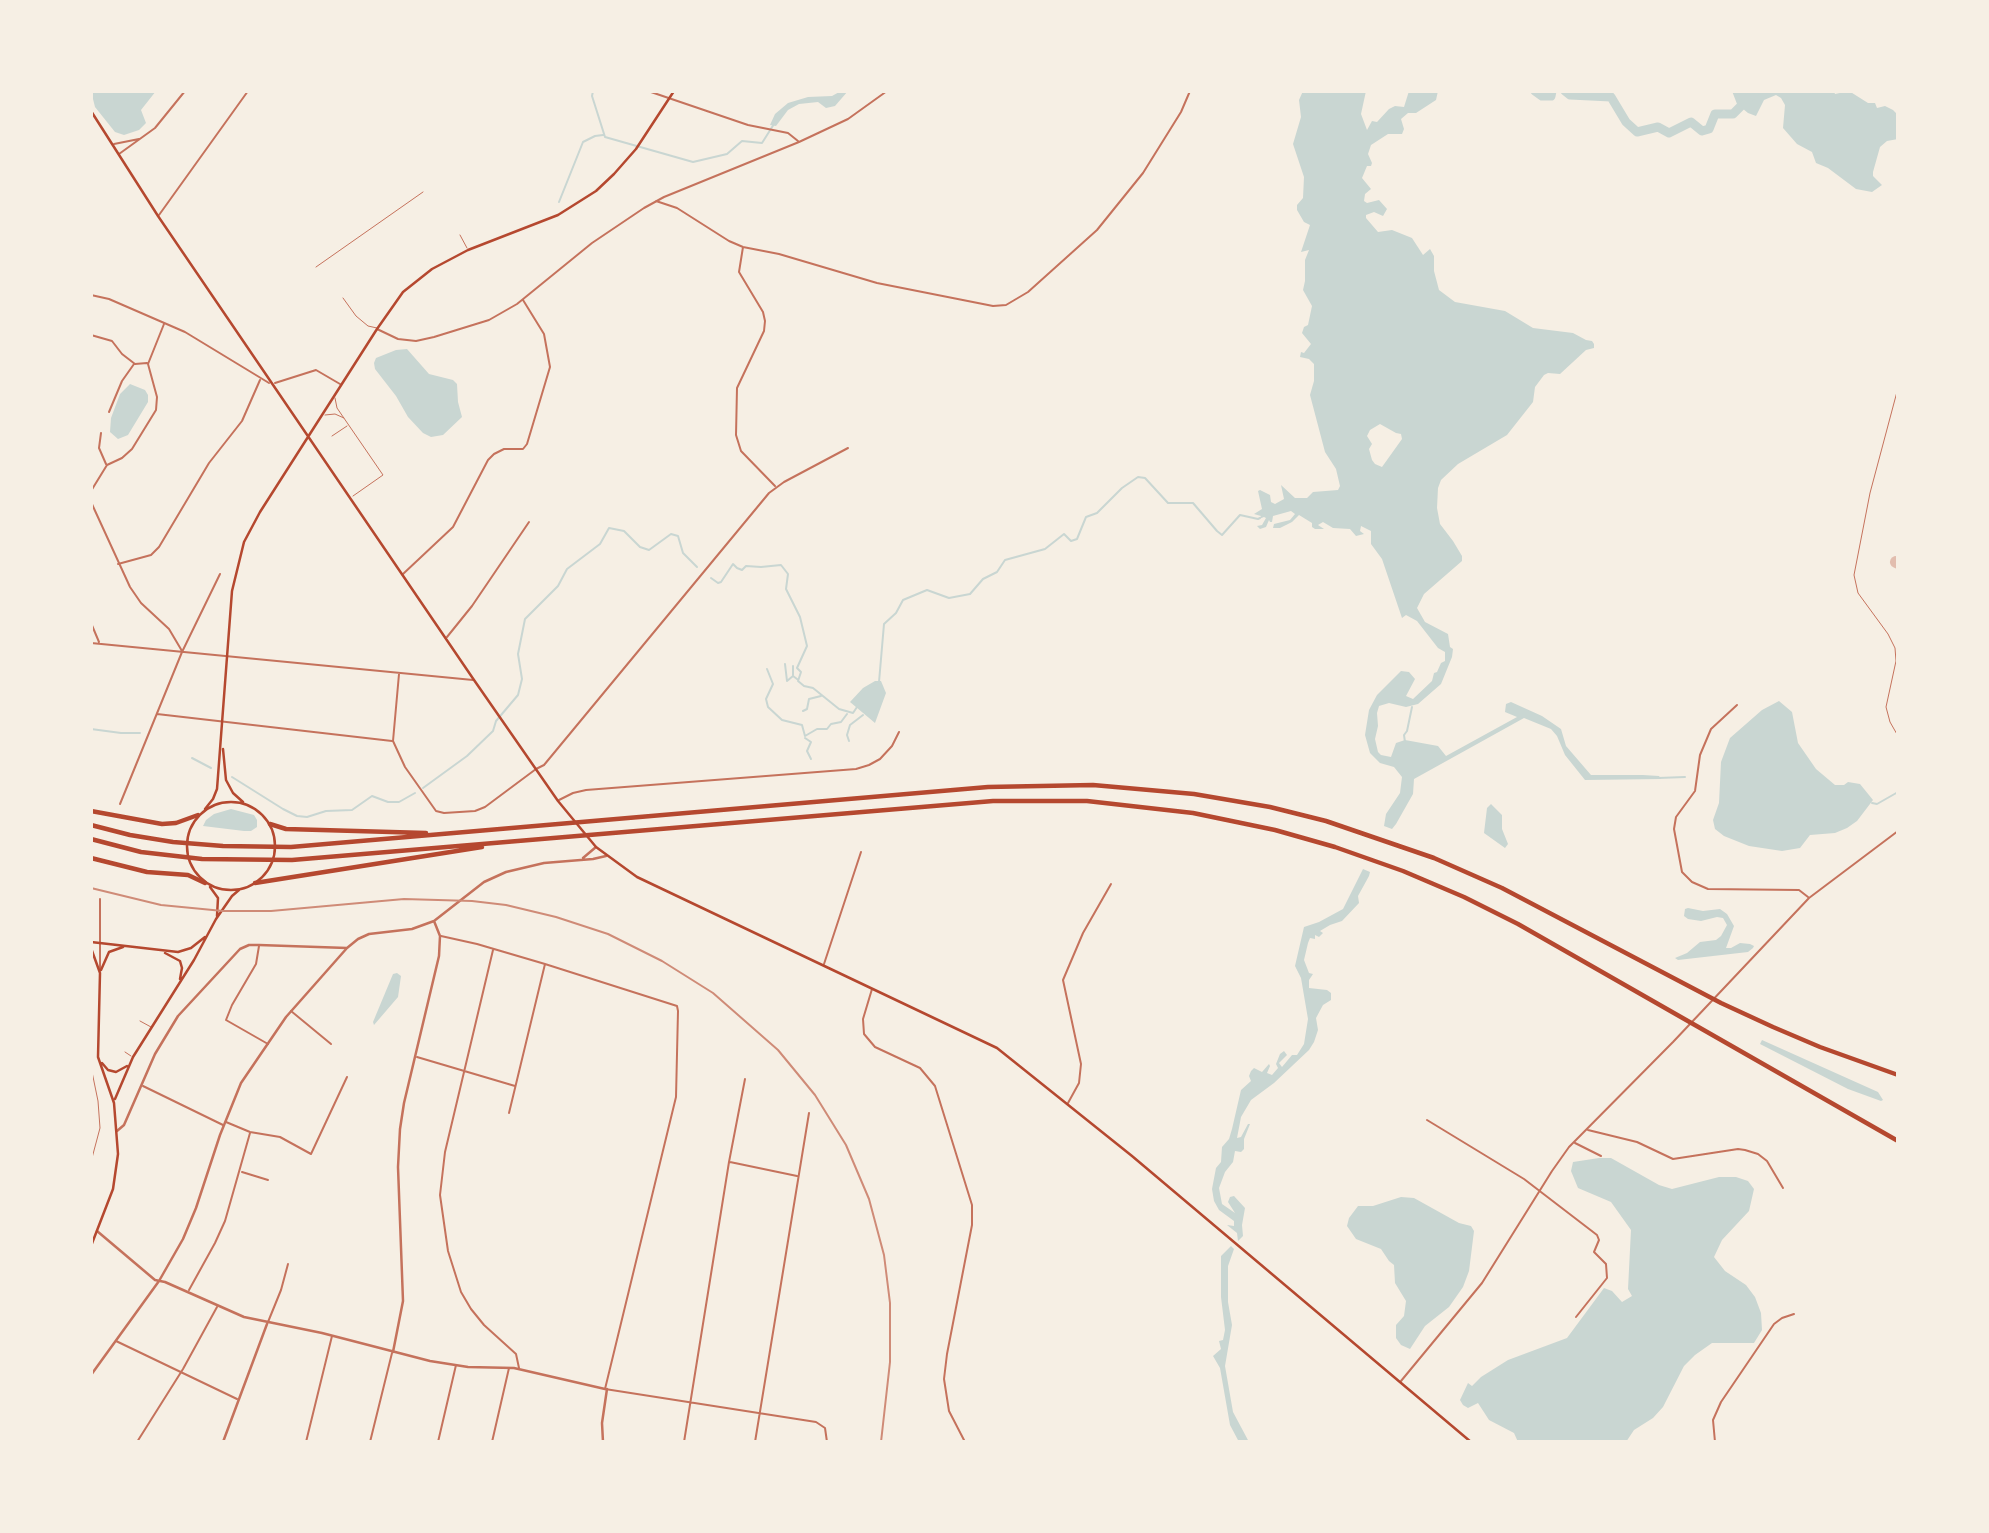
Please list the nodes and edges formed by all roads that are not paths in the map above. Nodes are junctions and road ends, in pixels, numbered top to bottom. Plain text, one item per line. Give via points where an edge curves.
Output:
1 (185, 91) edge
2 (248, 91) edge
3 (648, 91) edge
4 (674, 91) edge
5 (887, 91) edge
6 (1190, 91) edge
7 (670, 98) junction
8 (91, 111) edge
9 (143, 138) junction
10 (799, 142) junction
11 (113, 145) junction
12 (119, 155) junction
13 (423, 192) dead end
14 (656, 201) junction
15 (158, 216) junction
16 (460, 235) dead end
17 (743, 247) junction
18 (468, 250) junction
19 (316, 267) dead end
20 (91, 295) edge
21 (342, 299) dead end
22 (522, 299) junction
23 (164, 323) junction
24 (377, 329) junction
25 (91, 335) edge
26 (148, 363) junction
27 (135, 364) junction
28 (261, 379) junction
29 (273, 384) junction
30 (341, 385) junction
31 (1898, 388) edge
32 (335, 395) junction
33 (109, 412) dead end
34 (321, 416) junction
35 (345, 419) junction
36 (349, 424) junction
37 (100, 433) dead end
38 (308, 436) junction
39 (332, 436) dead end
40 (848, 448) dead end
41 (107, 465) junction
42 (775, 487) junction
43 (91, 491) edge
44 (351, 498) junction
45 (91, 502) edge
46 (529, 522) dead end
47 (118, 564) junction
48 (220, 574) dead end
49 (403, 574) junction
50 (91, 623) edge
51 (446, 638) junction
52 (91, 642) edge
53 (100, 643) junction
54 (183, 652) junction
55 (227, 656) junction
56 (399, 674) junction
57 (474, 680) junction
58 (1737, 705) dead end
59 (157, 714) junction
60 (224, 722) junction
61 (899, 732) dead end
62 (1898, 736) edge
63 (393, 741) junction
64 (222, 744) junction
65 (536, 769) junction
66 (558, 801) junction
67 (243, 802) junction
68 (120, 804) dead end
69 (205, 809) junction
70 (91, 811) edge
71 (198, 815) junction
72 (270, 824) junction
73 (91, 825) edge
74 (1898, 831) edge
75 (444, 834) junction
76 (91, 839) edge
77 (510, 842) junction
78 (596, 847) junction
79 (861, 852) dead end
80 (606, 856) junction
81 (91, 858) edge
82 (579, 860) junction
83 (255, 883) junction
84 (206, 884) junction
85 (1111, 884) dead end
86 (239, 890) junction
87 (1809, 898) junction
88 (100, 899) dead end
89 (216, 919) junction
90 (434, 921) junction
91 (206, 936) junction
92 (439, 936) junction
93 (91, 942) edge
94 (99, 943) junction
95 (259, 945) junction
96 (126, 947) junction
97 (91, 948) edge
98 (347, 948) junction
99 (493, 949) junction
100 (163, 952) junction
101 (545, 964) junction
102 (824, 965) junction
103 (100, 973) junction
104 (178, 985) junction
105 (872, 988) junction
106 (291, 1011) junction
107 (140, 1021) dead end
108 (152, 1027) junction
109 (268, 1044) junction
110 (331, 1044) dead end
111 (125, 1052) dead end
112 (99, 1057) junction
113 (133, 1057) junction
114 (415, 1057) junction
115 (91, 1067) edge
116 (464, 1071) junction
117 (1898, 1075) edge
118 (347, 1077) dead end
119 (746, 1079) dead end
120 (142, 1085) junction
121 (516, 1086) junction
122 (114, 1103) junction
123 (1068, 1103) junction
124 (509, 1112) dead end
125 (809, 1113) dead end
126 (1427, 1119) dead end
127 (224, 1124) junction
128 (1587, 1129) junction
129 (117, 1131) junction
130 (250, 1132) junction
131 (1898, 1141) edge
132 (1574, 1142) junction
133 (1601, 1156) dead end
134 (92, 1158) edge
135 (729, 1162) junction
136 (241, 1171) junction
137 (798, 1176) junction
138 (268, 1180) dead end
139 (1783, 1188) dead end
140 (1539, 1192) junction
141 (93, 1229) dead end
142 (97, 1231) junction
143 (91, 1246) edge
144 (288, 1264) dead end
145 (159, 1281) junction
146 (188, 1293) junction
147 (217, 1307) junction
148 (1794, 1314) dead end
149 (1576, 1317) dead end
150 (267, 1323) junction
151 (333, 1335) junction
152 (116, 1341) junction
153 (393, 1352) junction
154 (456, 1365) junction
155 (509, 1367) junction
156 (519, 1369) junction
157 (180, 1374) junction
158 (91, 1375) edge
159 (1400, 1382) junction
160 (606, 1389) junction
161 (239, 1400) junction
162 (691, 1402) junction
163 (759, 1413) junction
164 (137, 1442) edge
165 (223, 1442) edge
166 (306, 1442) edge
167 (370, 1442) edge
168 (438, 1442) edge
169 (492, 1442) edge
170 (603, 1442) edge
171 (684, 1442) edge
172 (755, 1442) edge
173 (827, 1442) edge
174 (965, 1442) edge
175 (1471, 1442) edge
176 (1715, 1442) edge

1 - 9 street
2 - 15 street
3 - 7 street
4 - 7 main road
5 - 10 street via 848,119
6 - 17 street via 1143,173 1097,230 1028,292 1006,305 877,284
7 - 10 street via 788,134
7 - 18 main road via 636,149 606,183 576,206
8 - 11 main road
9 - 11 street
9 - 12 street
10 - 14 street
11 - 12 main road
12 - 15 main road
13 - 19 lane
14 - 17 street via 677,208
14 - 22 street via 592,243
15 - 29 main road
16 - 18 lane
17 - 42 street via 739,272 765,321 737,388 736,435 741,451
18 - 24 main road via 414,282
20 - 23 street
21 - 24 lane via 356,316
22 - 24 street via 483,322 428,339 404,341
22 - 49 street via 544,334 550,367 527,444 523,449 505,449 488,460 453,527
23 - 26 street
23 - 28 street via 203,341
24 - 30 main road
25 - 27 street via 112,341
26 - 27 street
26 - 41 street via 158,397 156,410 129,453
27 - 33 street
28 - 29 street
28 - 47 street via 242,421 209,463 158,549
29 - 30 street via 316,370
29 - 38 main road
30 - 32 main road
31 - 62 lane via 1854,575 1858,593 1894,645 1896,661 1886,711
32 - 34 main road
32 - 35 lane
34 - 35 lane via 335,414
34 - 38 main road
35 - 36 lane
36 - 39 lane
36 - 44 lane via 383,475
37 - 41 street via 99,448
38 - 44 main road
38 - 55 main road via 247,535 232,591
40 - 42 street
41 - 43 street
42 - 65 street via 563,743
44 - 49 main road
45 - 47 street
46 - 51 street
47 - 54 street via 137,598 169,629
48 - 54 street
49 - 51 main road
50 - 53 street
51 - 57 main road
52 - 53 street
53 - 54 street
54 - 55 street
54 - 59 street
55 - 56 street
55 - 60 main road
56 - 57 street
56 - 63 street
57 - 65 main road
58 - 87 street via 1711,729 1700,755 1695,792 1676,817 1682,872 1708,889 1799,890
59 - 60 street
59 - 68 street
60 - 63 street
60 - 64 main road
61 - 66 street via 880,759 856,769 586,790
63 - 65 street via 431,806 444,813 482,809
64 - 67 main road via 225,778
64 - 69 main road via 216,791
65 - 66 main road
66 - 78 main road
67 - 69 main road via 221,802
67 - 72 main road
69 - 71 main road
70 - 71 highway via 166,824
71 - 84 main road via 188,835 187,850 192,867
72 - 75 highway via 288,829
72 - 83 main road via 273,857
73 - 75 highway via 170,842 263,847
74 - 87 street
75 - 117 highway via 988,787 1093,786 1216,797 1326,821 1434,858 1800,1040
76 - 77 highway via 172,856 259,861
77 - 83 highway
77 - 131 highway via 993,801 1098,802 1193,813 1261,827 1419,877 1511,920
78 - 80 main road
78 - 82 street
79 - 102 street
80 - 82 street
80 - 102 main road via 637,877
81 - 84 highway via 147,872 184,874
82 - 90 street via 506,872 484,882
83 - 86 main road
84 - 86 main road
84 - 89 main road via 218,898
85 - 123 street via 1063,980 1081,1064 1078,1085
86 - 89 main road
87 - 128 street
88 - 94 street
89 - 91 main road
90 - 92 street
90 - 98 street via 412,929 369,934
91 - 100 main road via 187,950
91 - 104 main road
92 - 99 street
92 - 114 street via 438,962
93 - 94 main road
94 - 96 main road
94 - 103 street
95 - 98 street
95 - 109 street via 256,964 226,1021
95 - 120 street via 236,953 182,1012
96 - 100 main road
96 - 103 main road via 108,952
97 - 103 main road
98 - 106 street
99 - 101 street
99 - 116 street
100 - 104 main road via 181,963
101 - 121 street
101 - 160 street via 678,1008 676,1097
102 - 105 main road
103 - 112 main road
104 - 108 main road
105 - 123 main road via 997,1048
105 - 174 street via 863,1019 864,1034 875,1047 918,1066 934,1084 971,1198 972,1225 944,1379 949,1411
106 - 109 street
106 - 110 street
107 - 108 lane
108 - 113 main road
109 - 127 street via 239,1087
111 - 113 lane
112 - 113 main road via 108,1070 116,1072 125,1069
112 - 122 main road
113 - 122 main road
114 - 116 street
114 - 153 street via 400,1129 403,1301
115 - 134 lane via 100,1128
116 - 121 street
116 - 156 street via 441,1170 444,1230 461,1292 484,1325 516,1354
118 - 130 street via 311,1154 280,1137
119 - 135 street
120 - 127 street
120 - 129 street
121 - 124 street
122 - 129 main road
123 - 159 main road
125 - 137 street
126 - 140 street
127 - 130 street
127 - 145 street via 194,1213
128 - 132 street
128 - 139 street via 1637,1142 1673,1159 1745,1150 1767,1161
129 - 142 main road via 116,1177
130 - 136 street
132 - 133 street
132 - 140 street
135 - 137 street
135 - 162 street
136 - 138 street
136 - 146 street via 218,1238
137 - 163 street
140 - 149 street via 1599,1240 1594,1252 1606,1264 1607,1278
140 - 159 street via 1482,1283
141 - 142 street
142 - 143 main road
142 - 145 street
144 - 150 street
145 - 146 street
145 - 152 street
146 - 147 street
147 - 150 street
147 - 157 street
148 - 176 street via 1774,1324 1721,1402 1713,1420
150 - 151 street
150 - 161 street
151 - 153 street
151 - 166 street
152 - 157 street
152 - 158 street
153 - 154 street
153 - 167 street
154 - 155 street
154 - 168 street
155 - 156 street
155 - 169 street
156 - 160 street
157 - 161 street
157 - 164 street
159 - 175 main road
160 - 162 street
160 - 170 street
161 - 165 street
162 - 163 street
162 - 171 street
163 - 172 street
163 - 173 street via 816,1422 825,1428

